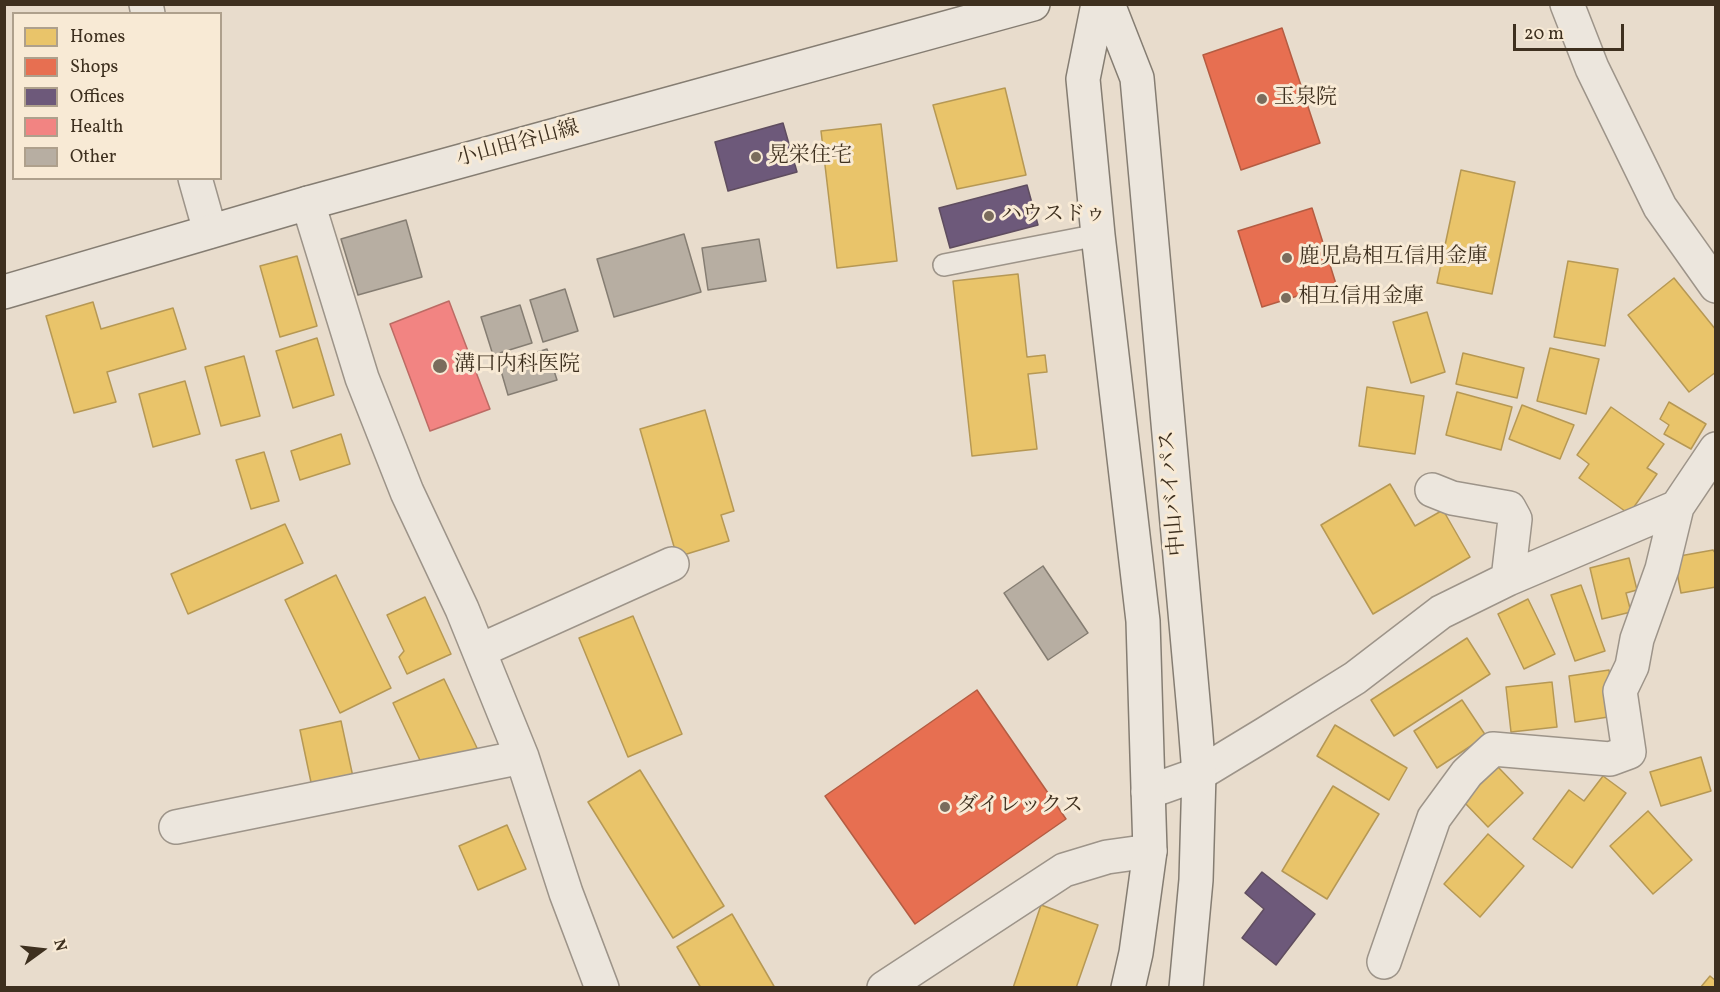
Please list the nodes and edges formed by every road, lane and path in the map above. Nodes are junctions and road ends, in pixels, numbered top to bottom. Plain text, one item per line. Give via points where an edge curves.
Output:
1 (1034, 4) edge
2 (1098, 4) edge
3 (1108, 4) edge
4 (1567, 4) edge
5 (196, 180) edge
6 (308, 203) junction
7 (210, 231) junction
8 (1098, 235) junction
9 (944, 265) dead end
10 (1716, 286) edge
11 (4, 292) edge
12 (1716, 449) edge
13 (1432, 490) dead end
14 (1677, 507) junction
15 (672, 564) dead end
16 (1508, 579) junction
17 (478, 651) junction
18 (522, 757) junction
19 (1199, 774) junction
20 (1148, 792) junction
21 (176, 827) dead end
22 (1150, 851) junction
23 (1384, 962) dead end
24 (602, 987) edge
25 (884, 987) edge
26 (1128, 987) edge
27 (1186, 987) edge

1 - 6 street, 小山田谷山線
2 - 8 street, 中山バイパス via 1083,79
3 - 19 street, 中山バイパス via 1137,78
4 - 10 street via 1592,68 1659,207
5 - 7 street
6 - 7 street, 小山田谷山線
6 - 17 street via 362,378 407,492
7 - 11 street, 小山田谷山線
8 - 9 lane
8 - 20 street, 中山バイパス via 1143,621
12 - 14 street
13 - 16 street via 1452,498 1509,508 1515,519
14 - 16 street
14 - 23 street via 1632,666 1620,691 1629,752 1610,759 1493,749 1467,773 1434,818
15 - 17 street
16 - 19 street via 1441,612 1355,678
17 - 18 street
18 - 21 street
18 - 24 street via 566,894
19 - 20 street
19 - 27 street, 中山バイパス via 1196,880
20 - 22 street, 中山バイパス
22 - 25 street via 1107,857 1064,870
22 - 26 street, 中山バイパス

